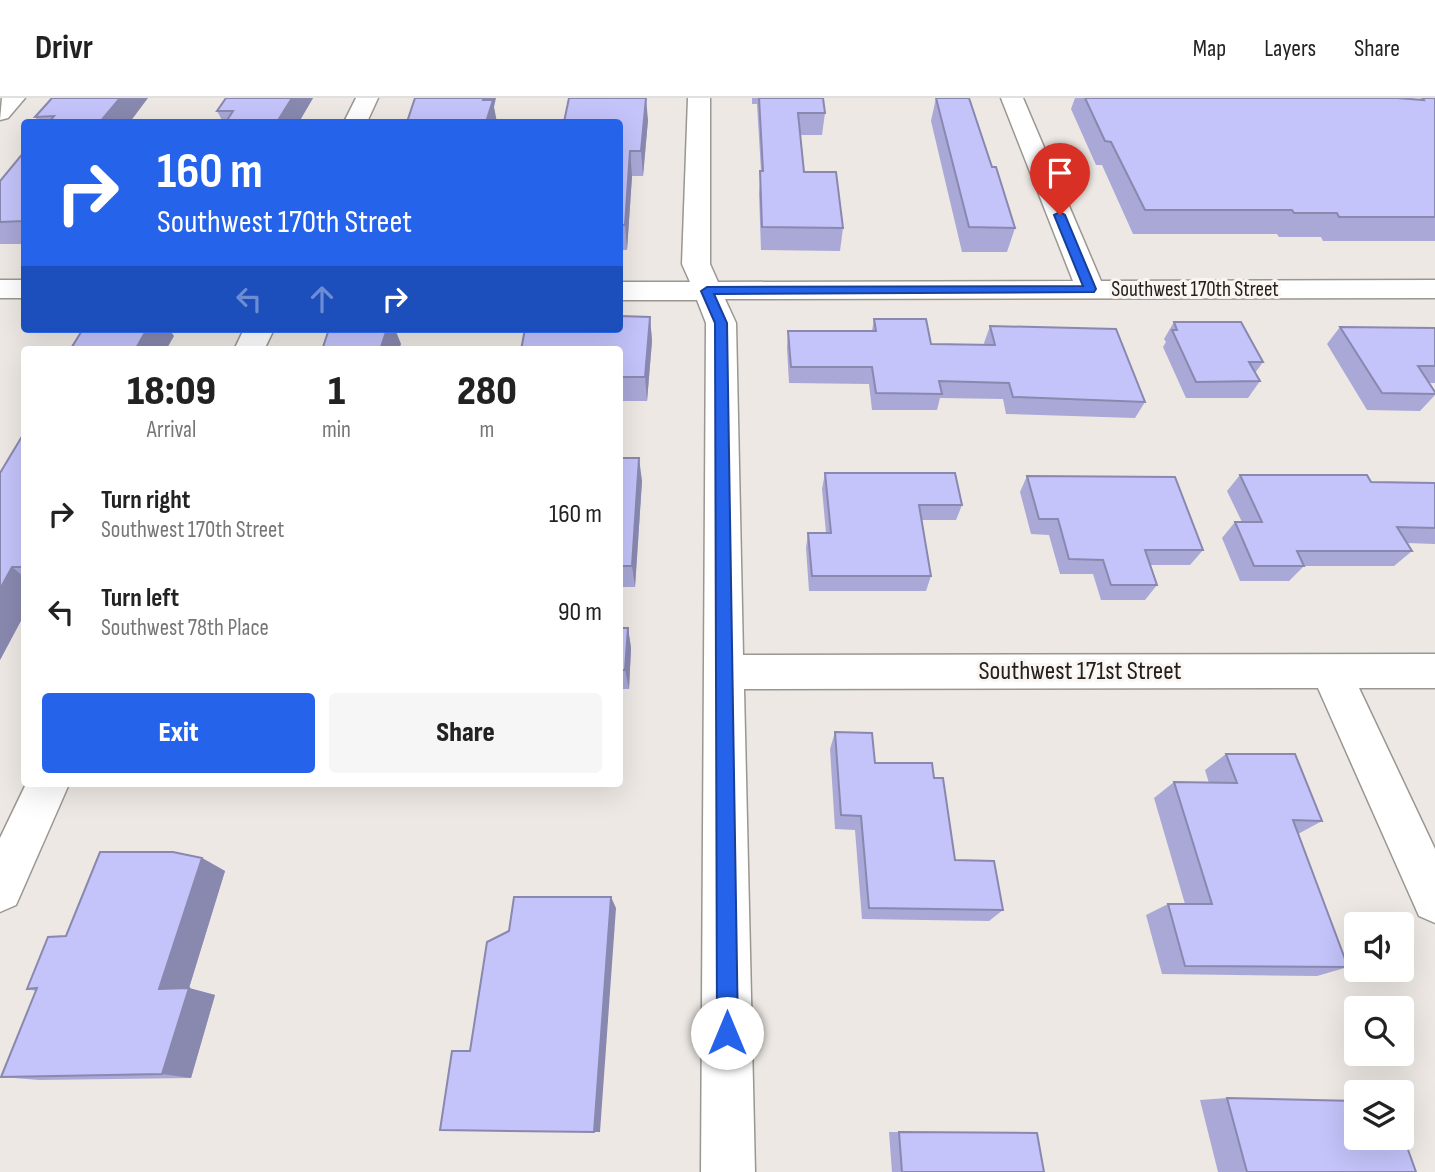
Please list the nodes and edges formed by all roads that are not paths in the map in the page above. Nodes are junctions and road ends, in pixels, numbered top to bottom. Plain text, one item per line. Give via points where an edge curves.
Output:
1 (14, 98) edge
2 (367, 98) edge
3 (699, 98) edge
4 (1012, 98) edge
5 (0, 113) edge
6 (357, 119) edge
7 (0, 289) edge
8 (21, 289) edge
9 (1090, 289) junction
10 (1435, 289) edge
11 (623, 291) edge
12 (707, 291) junction
13 (1330, 670) junction
14 (1435, 671) edge
15 (726, 672) junction
16 (47, 787) edge
17 (0, 889) edge
18 (1435, 900) edge
19 (728, 1172) edge

1 - 5 street
2 - 6 street
3 - 12 street via 696,264
4 - 9 street
7 - 8 street
9 - 10 street, Southwest 170th Street
9 - 12 street, Southwest 170th Street
11 - 12 street, Southwest 170th Street
12 - 15 street via 721,323
13 - 14 street, Southwest 171st Street
13 - 15 street, Southwest 171st Street
13 - 18 street
15 - 19 street
16 - 17 street

